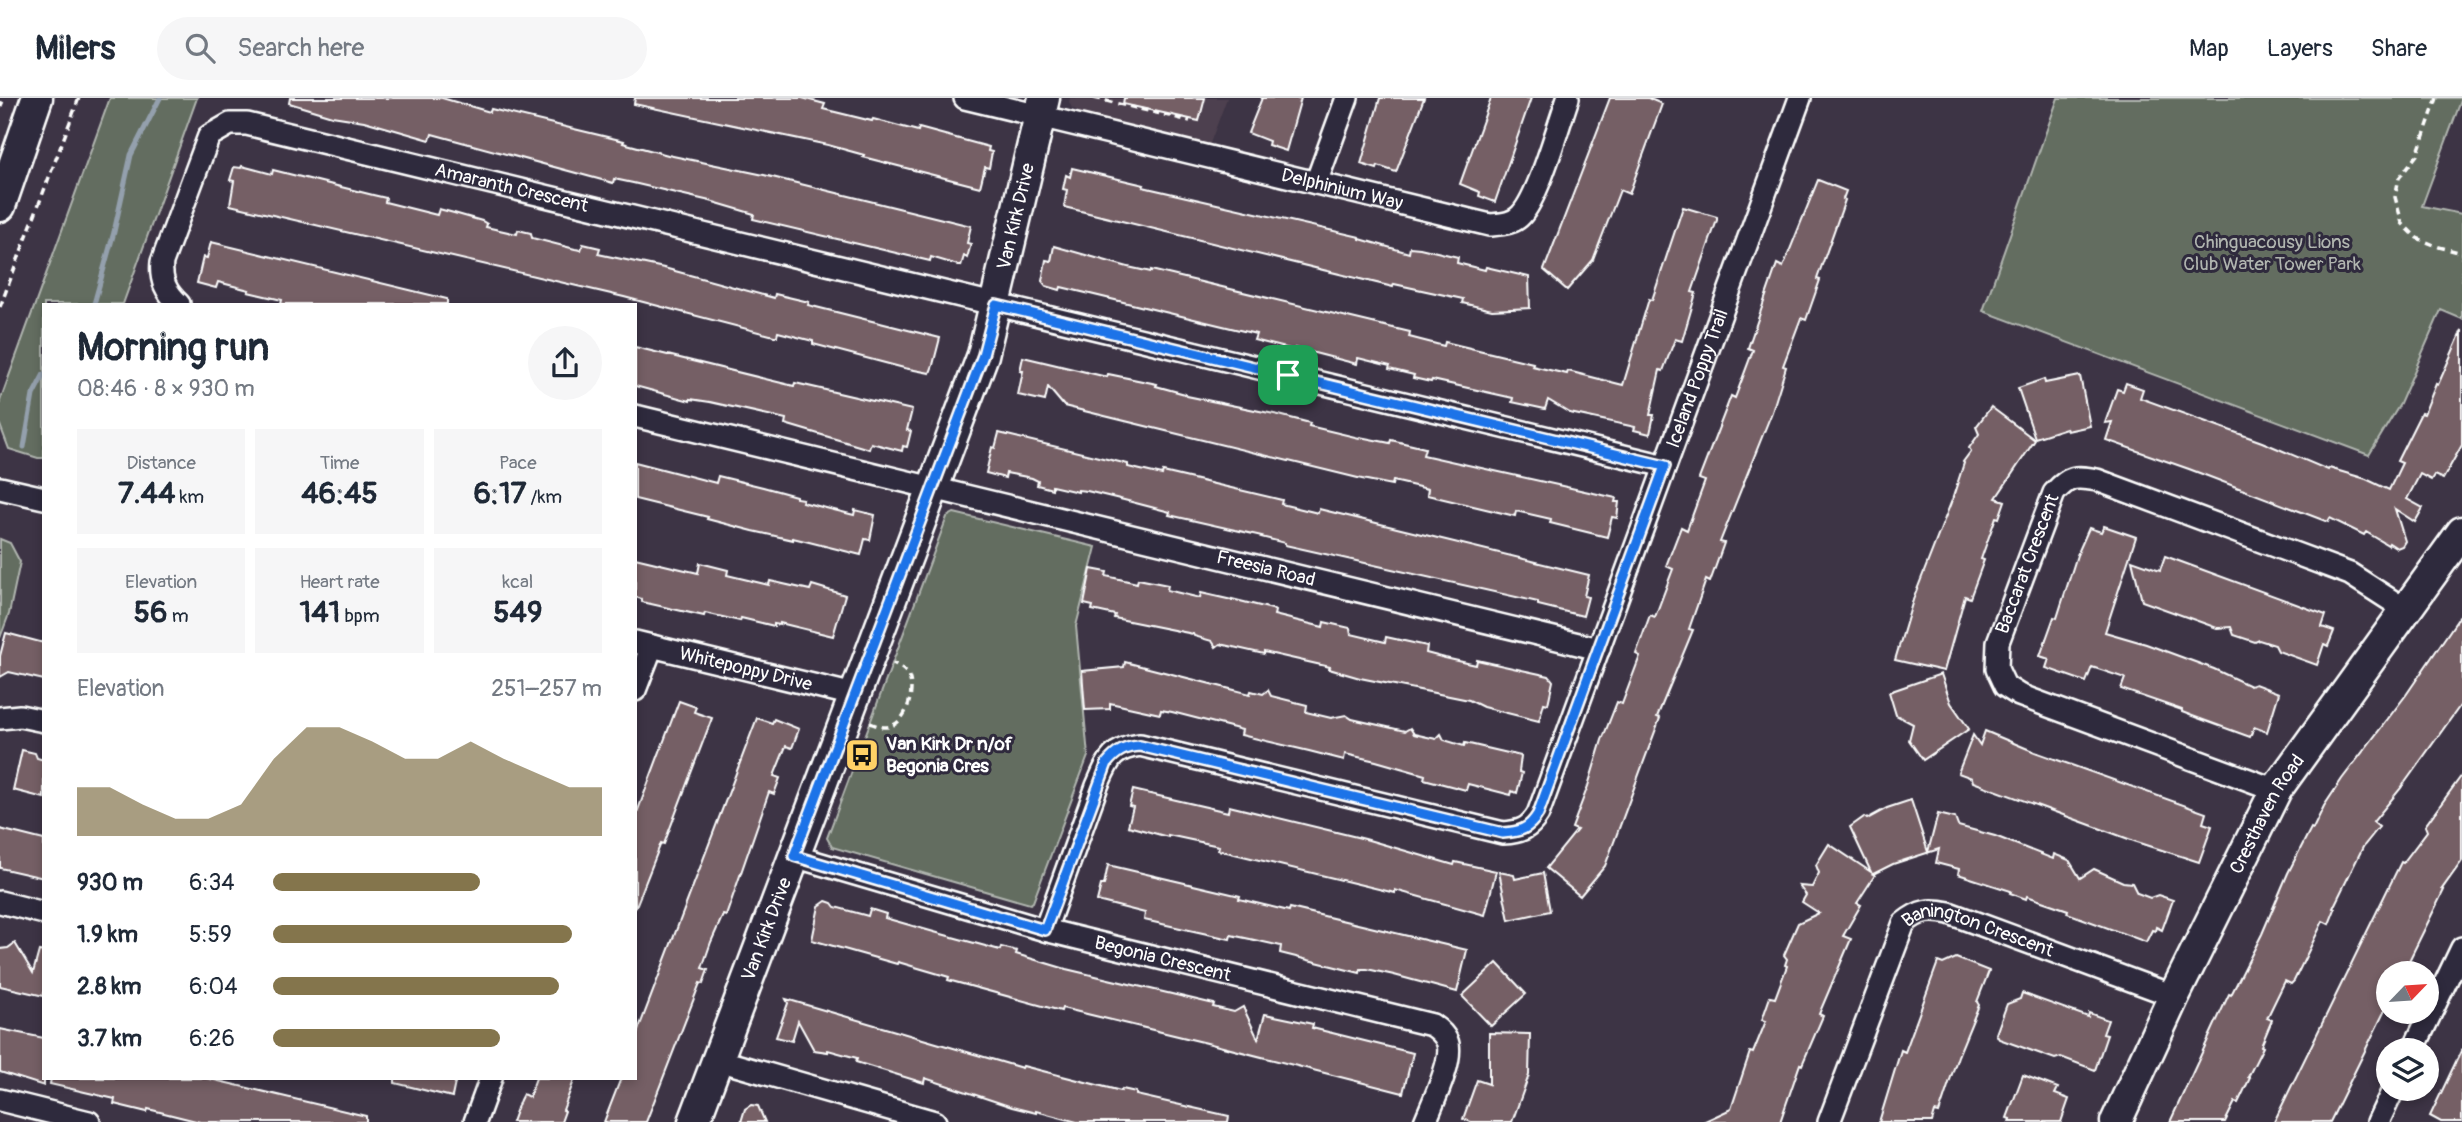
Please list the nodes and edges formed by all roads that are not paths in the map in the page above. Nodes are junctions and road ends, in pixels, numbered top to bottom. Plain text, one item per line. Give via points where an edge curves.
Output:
1 (37, 98) edge
2 (965, 98) edge
3 (1347, 98) edge
4 (1568, 98) edge
5 (1800, 98) edge
6 (1042, 107) edge
7 (1316, 183) junction
8 (0, 206) edge
9 (179, 303) edge
10 (996, 305) junction
11 (637, 416) edge
12 (1665, 466) junction
13 (0, 488) edge
14 (933, 488) junction
15 (42, 498) edge
16 (2462, 532) edge
17 (2406, 610) junction
18 (643, 644) edge
19 (1599, 649) junction
20 (637, 678) edge
21 (855, 695) junction
22 (0, 719) edge
23 (42, 721) edge
24 (2276, 790) junction
25 (794, 856) junction
26 (0, 902) edge
27 (42, 912) edge
28 (1045, 930) junction
29 (2462, 948) edge
30 (2174, 996) junction
31 (2419, 1038) edge
32 (718, 1060) junction
33 (490, 1080) edge
34 (0, 1100) edge
35 (2388, 1101) edge
36 (89, 1122) edge
37 (475, 1122) edge
38 (694, 1122) edge
39 (935, 1122) edge
40 (1425, 1122) edge
41 (1829, 1122) edge
42 (2116, 1122) edge
43 (2378, 1122) edge

1 - 8 street
2 - 6 street, Delphinium Way
3 - 7 street
4 - 7 street, Delphinium Way via 1531,201 1519,217 1506,224 1490,225
5 - 12 street, Iceland Poppy Trail
6 - 7 street, Delphinium Way
6 - 10 street, Van Kirk Drive
9 - 10 street, Amaranth Crescent via 164,284 162,262 209,136 230,124 264,128
10 - 12 street, Amaranth Crescent
10 - 14 street, Van Kirk Drive via 983,355
11 - 14 street
12 - 19 street, Iceland Poppy Trail
13 - 15 street
14 - 19 street, Freesia Road
14 - 21 street, Van Kirk Drive
16 - 17 street, Cresthaven Road
17 - 24 street, Cresthaven Road
17 - 24 street, Baccarat Crescent via 2350,574 2097,480 2077,477 2054,493 1998,642 1997,669 2005,686
18 - 20 street
18 - 21 street, Whitepoppy Drive
19 - 28 street, Iceland Poppy Trail via 1538,814 1526,829 1503,833 1140,746 1125,747 1107,763
21 - 25 street, Van Kirk Drive
22 - 23 street via 20,716
24 - 30 street, Cresthaven Road
25 - 28 street, Begonia Crescent
25 - 32 street, Van Kirk Drive
26 - 27 street
28 - 40 street, Begonia Crescent via 1432,1025 1447,1040 1449,1049
29 - 31 street
30 - 41 street, Banington Crescent via 1950,913 1929,909 1915,914 1904,923
30 - 42 street, Cresthaven Road
32 - 38 street, Van Kirk Drive
32 - 39 street
33 - 37 street
34 - 36 street
35 - 43 street

